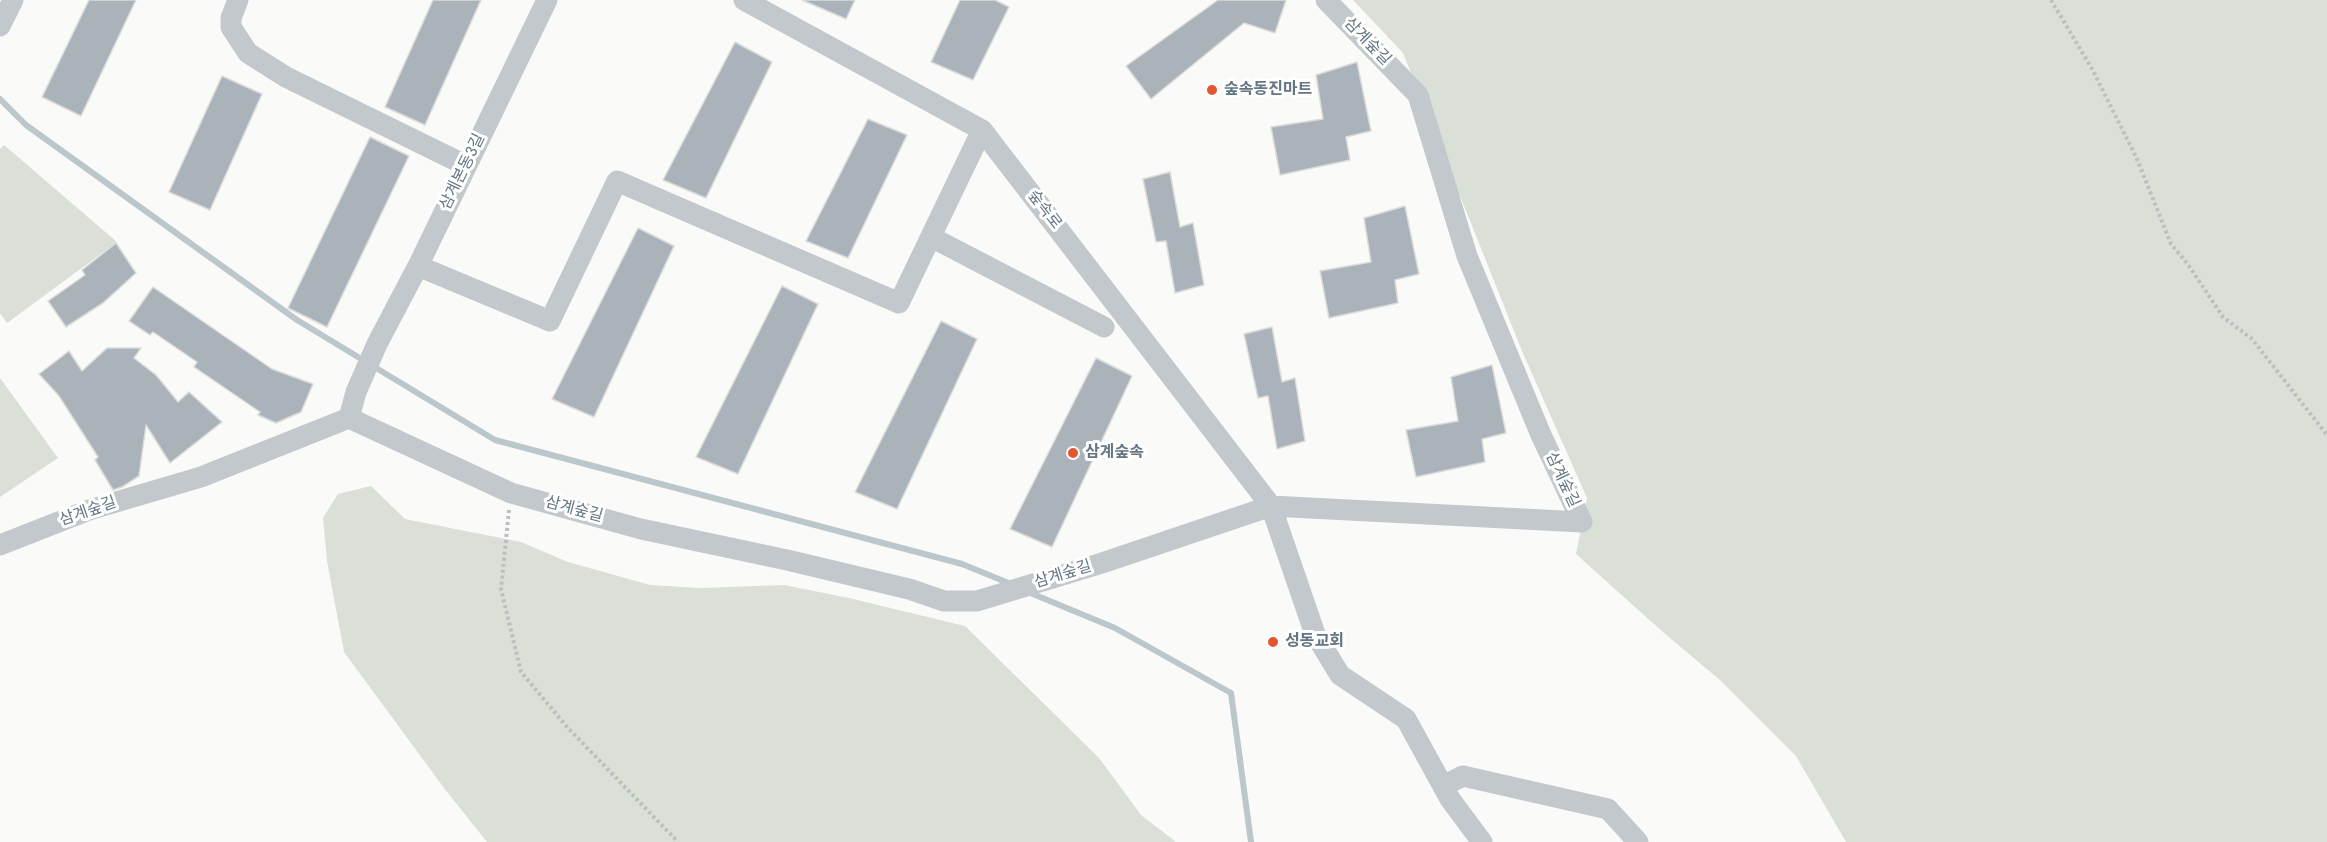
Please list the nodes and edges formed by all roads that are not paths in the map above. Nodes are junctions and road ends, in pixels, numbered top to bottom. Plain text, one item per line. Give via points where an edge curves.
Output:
1 (13, 0) edge
2 (238, 0) edge
3 (547, 0) edge
4 (744, 0) edge
5 (1326, 0) edge
6 (0, 26) edge
7 (982, 129) junction
8 (465, 165) junction
9 (931, 237) junction
10 (418, 266) junction
11 (1104, 327) dead end
12 (350, 418) junction
13 (1272, 506) junction
14 (0, 545) edge
15 (1443, 786) junction
16 (1482, 842) edge
17 (1638, 842) edge

1 - 6 street
2 - 8 street via 231,27 248,53 286,77
3 - 8 street, 삼계본동3길
4 - 7 street, 숲속로
5 - 13 street, 삼계숲길 via 1418,95 1467,256 1541,435 1582,522
7 - 9 street
7 - 13 street, 숲속로
8 - 10 street, 삼계본동3길
9 - 10 street via 899,303 617,181 550,321
9 - 11 street
10 - 12 street, 삼계본동3길 via 377,344 356,392
12 - 13 street, 삼계숲길 via 511,493 641,529 787,560 944,601 977,601
12 - 14 street, 삼계숲길 via 201,477 89,510
13 - 15 street, 숲속로 via 1315,634 1335,667 1340,675 1406,719
15 - 16 street, 숲속로
15 - 17 street via 1463,776 1608,809

